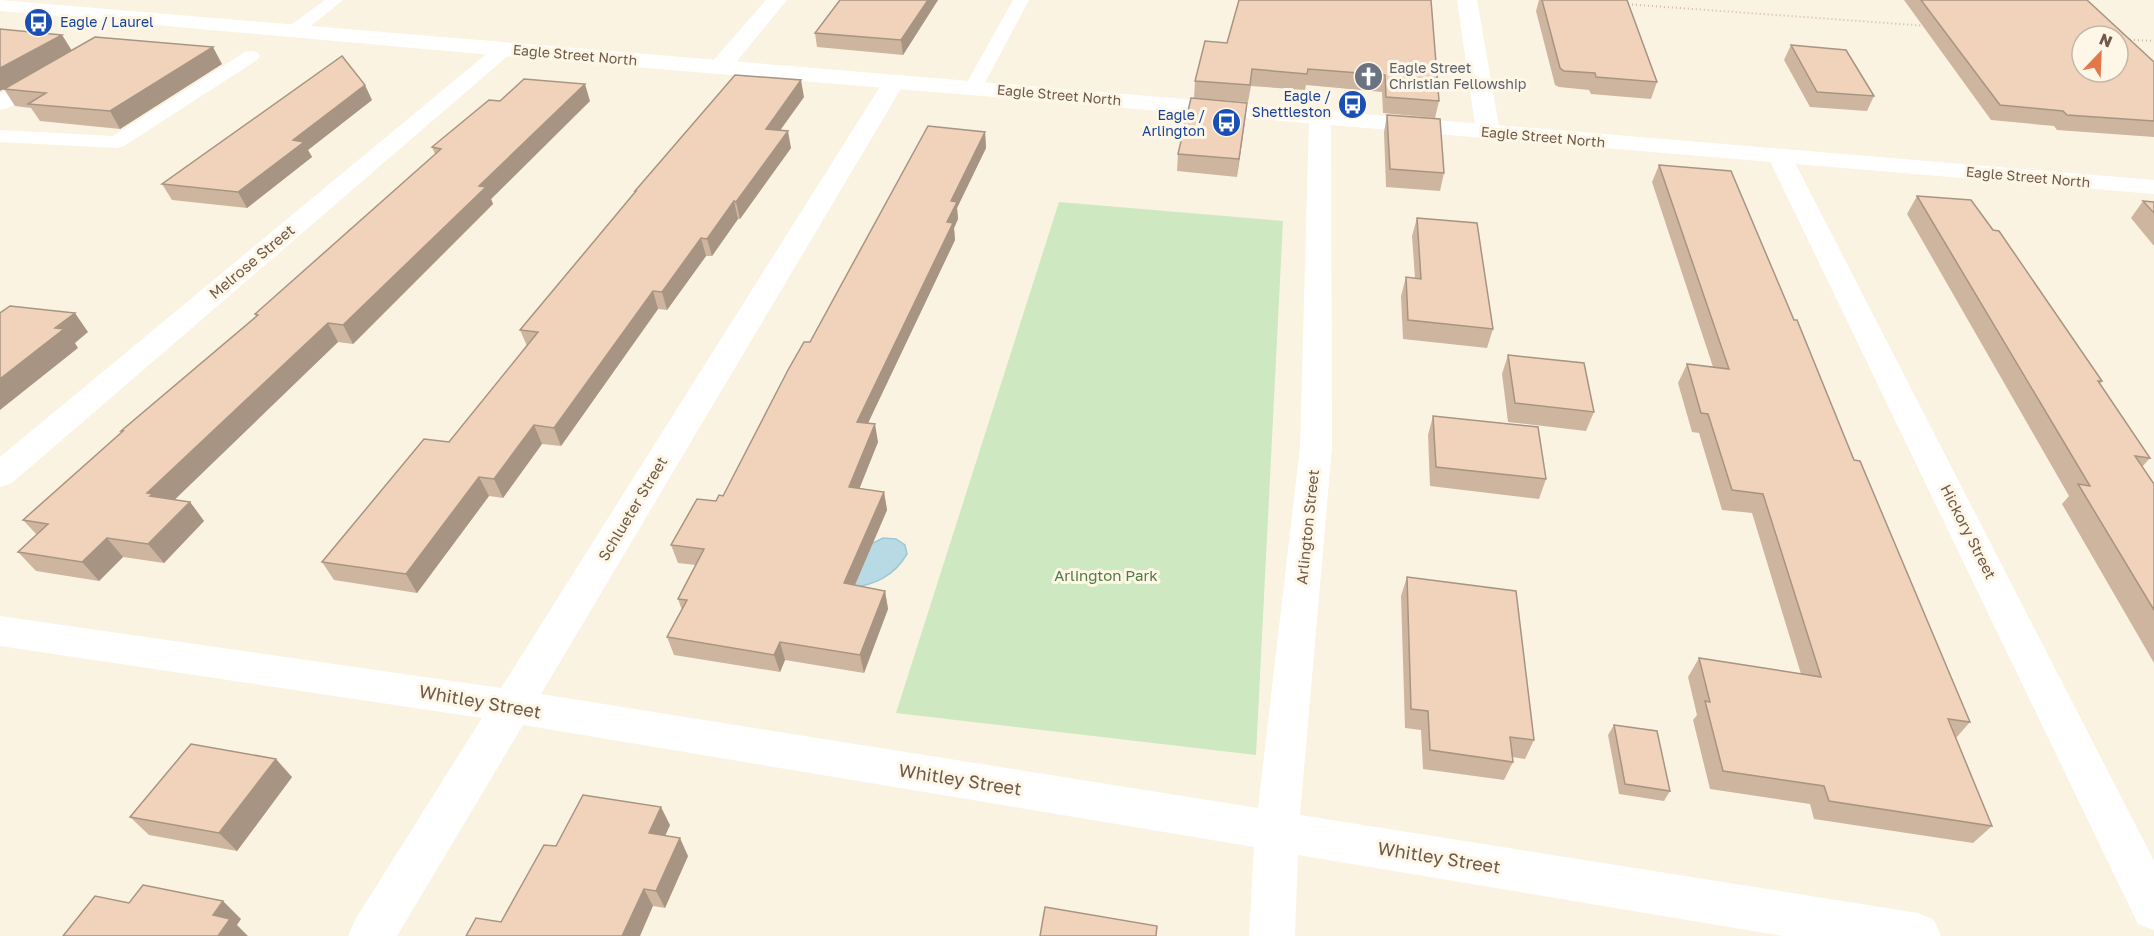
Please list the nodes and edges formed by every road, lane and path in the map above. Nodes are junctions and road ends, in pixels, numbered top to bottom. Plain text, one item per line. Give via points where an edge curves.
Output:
1 (334, 0) edge
2 (777, 0) edge
3 (1021, 0) edge
4 (1467, 0) edge
5 (1614, 3) edge
6 (15, 4) edge
7 (1931, 26) edge
8 (294, 31) junction
9 (2130, 40) edge
10 (2154, 41) edge
11 (503, 50) junction
12 (251, 56) dead end
13 (70, 63) edge
14 (720, 67) junction
15 (894, 82) junction
16 (973, 88) junction
17 (0, 103) edge
18 (1320, 118) junction
19 (1488, 132) junction
20 (0, 136) edge
21 (1780, 157) junction
22 (2154, 188) edge
23 (0, 475) edge
24 (0, 631) edge
25 (512, 707) junction
26 (1277, 832) junction
27 (2154, 908) edge
28 (371, 936) edge
29 (1272, 936) edge
30 (1918, 936) edge

1 - 8 lane
2 - 14 street
3 - 16 lane
4 - 19 street
5 - 7 path
6 - 8 street, Eagle Street North
8 - 11 street, Eagle Street North
9 - 10 path
11 - 14 street, Eagle Street North
11 - 23 street, Melrose Street
12 - 20 lane via 117,142
13 - 17 street
14 - 15 street, Eagle Street North
15 - 16 street, Eagle Street North
15 - 25 street, Schlueter Street
16 - 18 street, Eagle Street North
18 - 19 street, Eagle Street North
18 - 26 street, Arlington Street via 1317,447
19 - 21 street, Eagle Street North
21 - 22 street, Eagle Street North
21 - 27 street, Hickory Street
24 - 25 street, Whitley Street
25 - 26 street, Whitley Street
25 - 28 street, Schlueter Street
26 - 29 street, Arlington Street
26 - 30 street, Whitley Street

